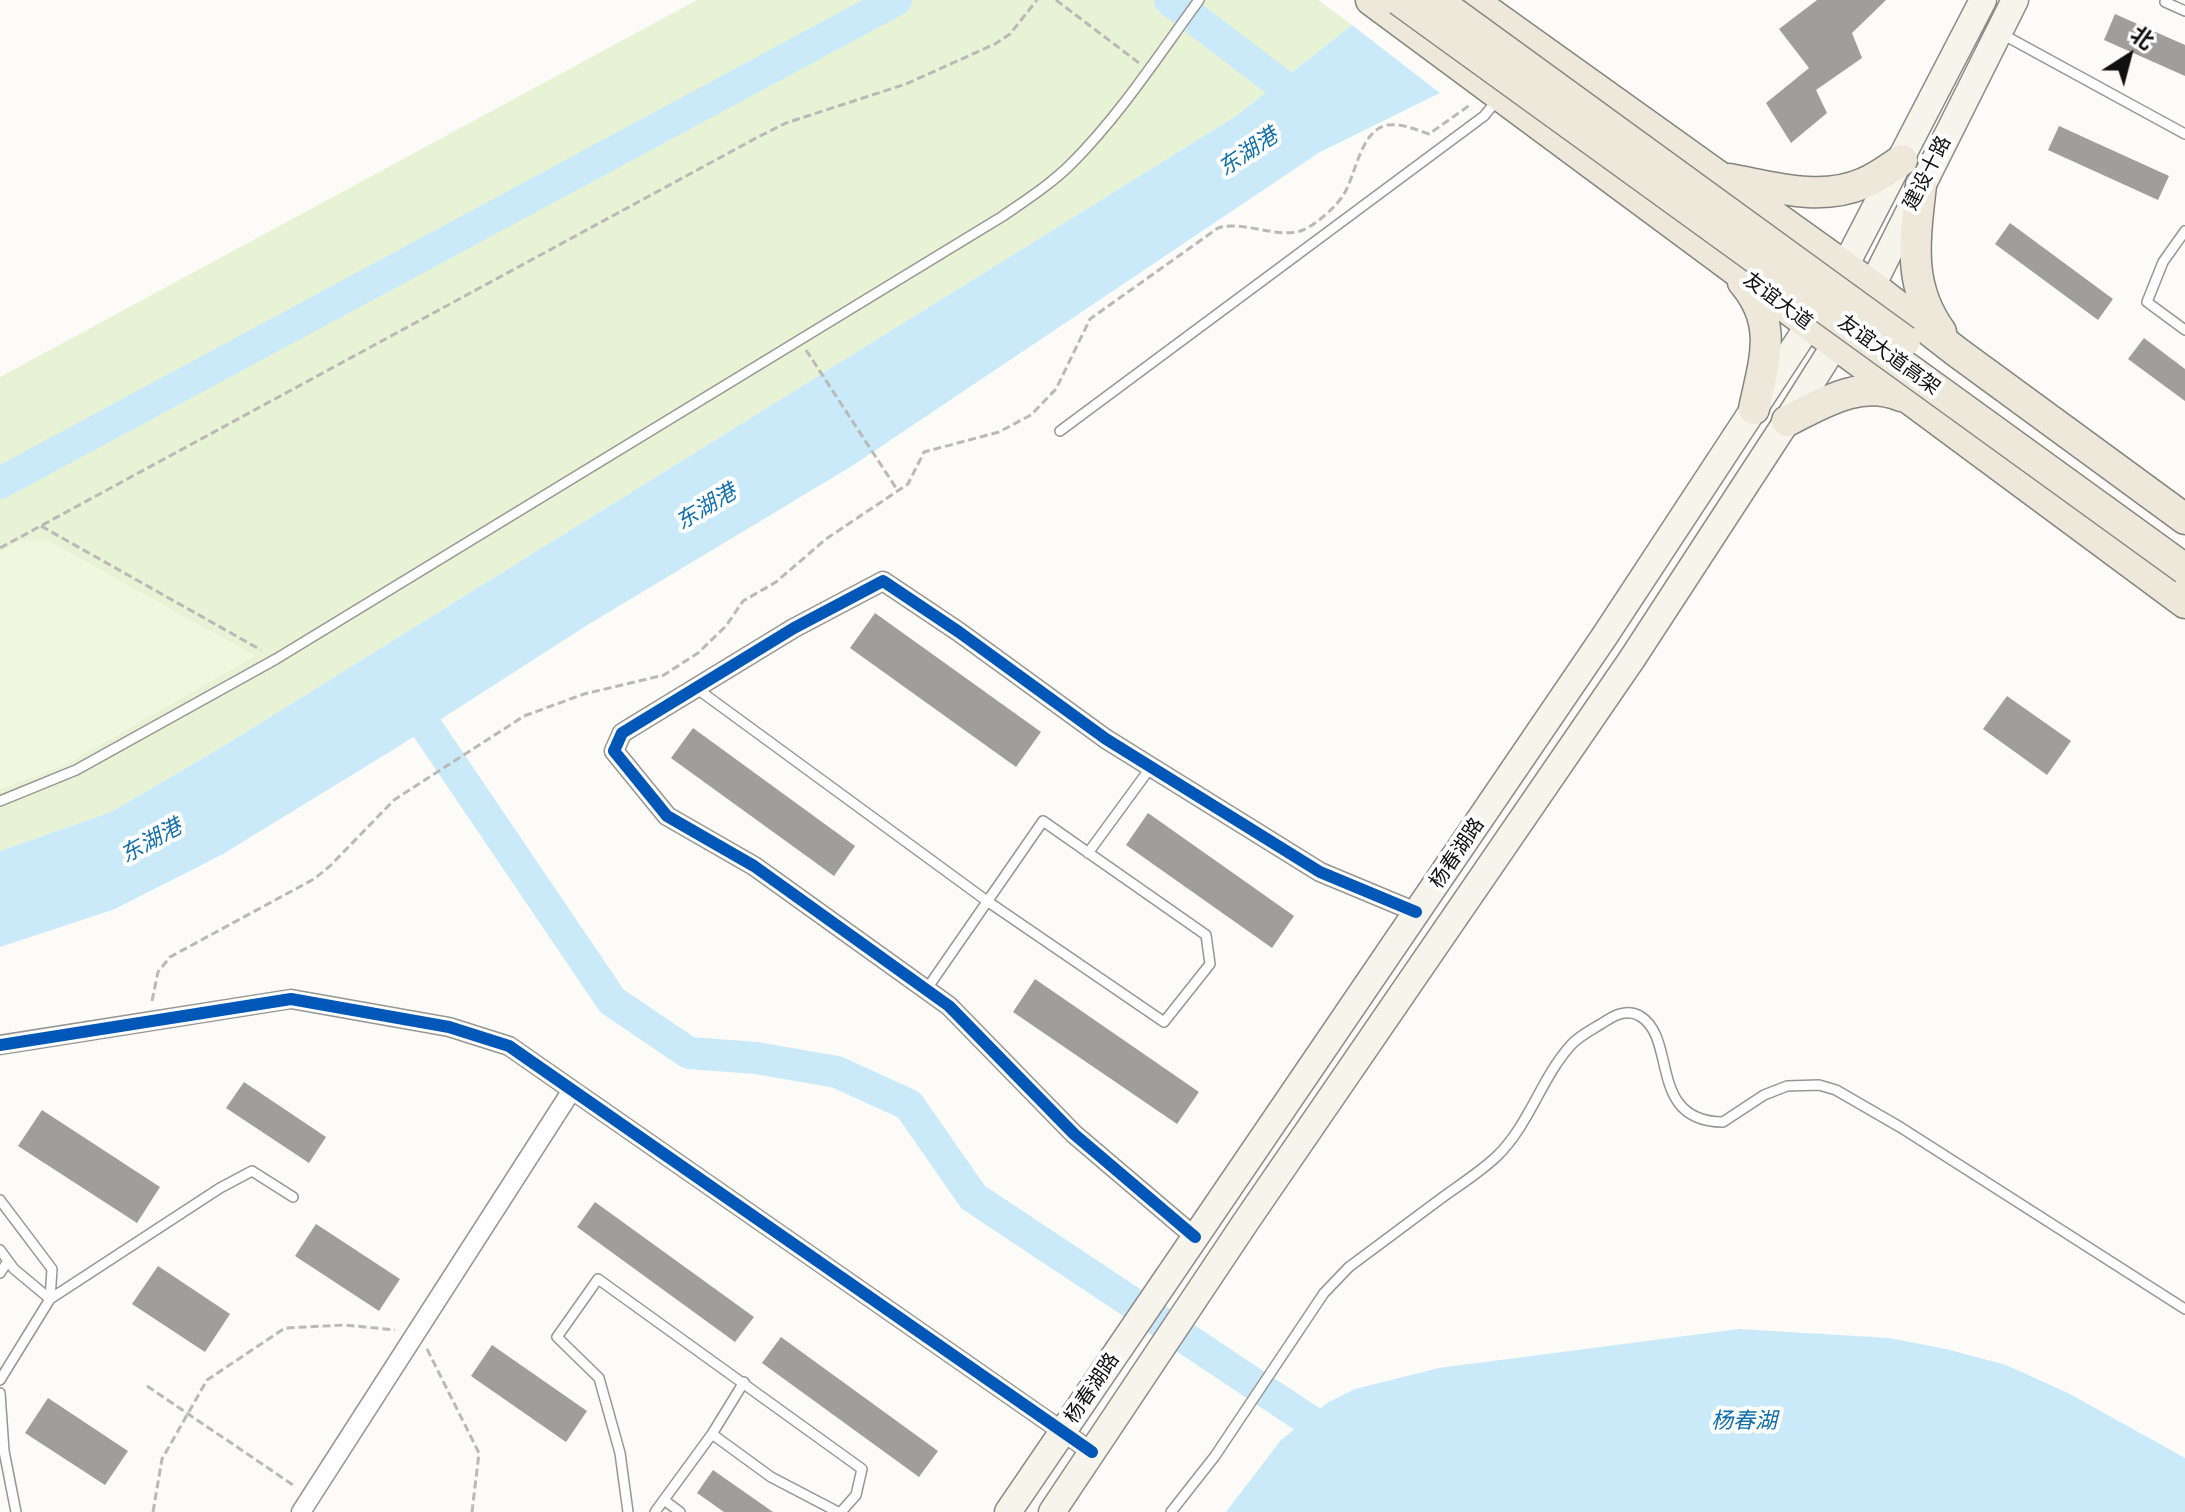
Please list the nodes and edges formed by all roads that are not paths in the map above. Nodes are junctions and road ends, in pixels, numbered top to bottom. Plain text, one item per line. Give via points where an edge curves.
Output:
1 (1371, 0) edge
2 (1399, 0) edge
3 (1436, 0) edge
4 (1472, 0) edge
5 (2015, 0) edge
6 (1198, 1) edge
7 (2165, 2) dead end
8 (1978, 9) edge
9 (2185, 11) edge
10 (1999, 33) junction
11 (1501, 96) junction
12 (2185, 134) edge
13 (1902, 160) junction
14 (1719, 178) junction
15 (1921, 185) junction
16 (1662, 214) junction
17 (2185, 231) edge
18 (1844, 268) junction
19 (1872, 286) junction
20 (1809, 325) junction
21 (2185, 330) edge
22 (1835, 344) junction
23 (1957, 352) junction
24 (1906, 398) junction
25 (1754, 409) junction
26 (1787, 421) junction
27 (1060, 431) dead end
28 (2185, 519) edge
29 (2185, 544) edge
30 (2185, 569) edge
31 (2185, 603) edge
32 (696, 688) junction
33 (1151, 767) junction
34 (0, 801) edge
35 (1088, 853) junction
36 (987, 901) junction
37 (1416, 912) junction
38 (926, 990) junction
39 (0, 1045) edge
40 (572, 1090) junction
41 (293, 1197) dead end
42 (0, 1200) edge
43 (1188, 1246) junction
44 (0, 1250) edge
45 (8, 1261) junction
46 (0, 1273) edge
47 (50, 1299) junction
48 (2185, 1309) edge
49 (0, 1380) edge
50 (744, 1382) junction
51 (0, 1393) edge
52 (1062, 1432) junction
53 (712, 1434) junction
54 (1092, 1452) junction
55 (664, 1500) junction
56 (306, 1505) edge
57 (16, 1512) edge
58 (628, 1512) edge
59 (655, 1512) edge
60 (680, 1512) edge
61 (840, 1512) edge
62 (1008, 1512) edge
63 (1052, 1512) edge
64 (1171, 1512) edge

1 - 11 main road, 友谊大道
2 - 30 main road, 友谊大道高架, bridge
3 - 29 main road, 友谊大道高架, bridge
4 - 14 main road
5 - 10 main road, 建设十路
6 - 34 lane via 1111,121 1040,191 276,659 76,770
7 - 9 lane
8 - 10 lane
8 - 13 main road, 建设十路
10 - 12 lane
10 - 15 main road, 建设十路
11 - 16 main road, 友谊大道
11 - 27 lane via 1484,116
13 - 14 main road via 1863,184 1827,194
13 - 18 main road, 建设十路
14 - 18 main road
15 - 19 main road, 建设十路
15 - 23 main road via 1915,239 1920,294 1927,313
16 - 20 main road, 友谊大道
16 - 25 main road via 1745,284 1759,303 1767,342
17 - 21 lane via 2163,262 2147,302
18 - 19 main road
18 - 20 main road, 杨春湖路
19 - 22 main road, 建设十路
19 - 23 main road
20 - 22 main road, 友谊大道
20 - 25 main road, 杨春湖路
22 - 24 main road, 友谊大道
22 - 26 main road, 杨春湖路
23 - 28 main road
24 - 26 main road via 1885,390 1861,390
24 - 31 main road, 友谊大道
25 - 37 main road, 杨春湖路
26 - 54 main road, 杨春湖路 via 1632,659
32 - 33 street via 883,581
32 - 36 lane
32 - 38 street via 622,733 614,751 667,816 754,866
33 - 35 lane
33 - 37 street via 1320,872
35 - 36 lane via 1043,821
35 - 36 lane via 1206,935 1210,964 1164,1022
36 - 38 lane
37 - 43 main road, 杨春湖路
38 - 43 street via 949,1006
39 - 40 street via 291,999 449,1027 509,1046
40 - 52 street
40 - 56 street
41 - 47 lane via 252,1171
42 - 47 lane via 52,1269
43 - 52 main road, 杨春湖路
44 - 45 lane
45 - 46 lane
45 - 47 lane
47 - 49 lane
48 - 64 lane via 1836,1090 1787,1086 1723,1122 1701,1118 1675,1097 1656,1032 1637,1014 1625,1012 1571,1046 1498,1156 1349,1267 1324,1293
50 - 53 lane
50 - 58 lane via 598,1279 557,1337 599,1378 620,1453
50 - 61 lane via 862,1469 856,1495
51 - 57 lane
52 - 54 street
52 - 62 main road, 杨春湖路
53 - 55 lane
53 - 61 lane via 771,1477
54 - 63 main road, 杨春湖路
55 - 59 lane
55 - 60 lane

